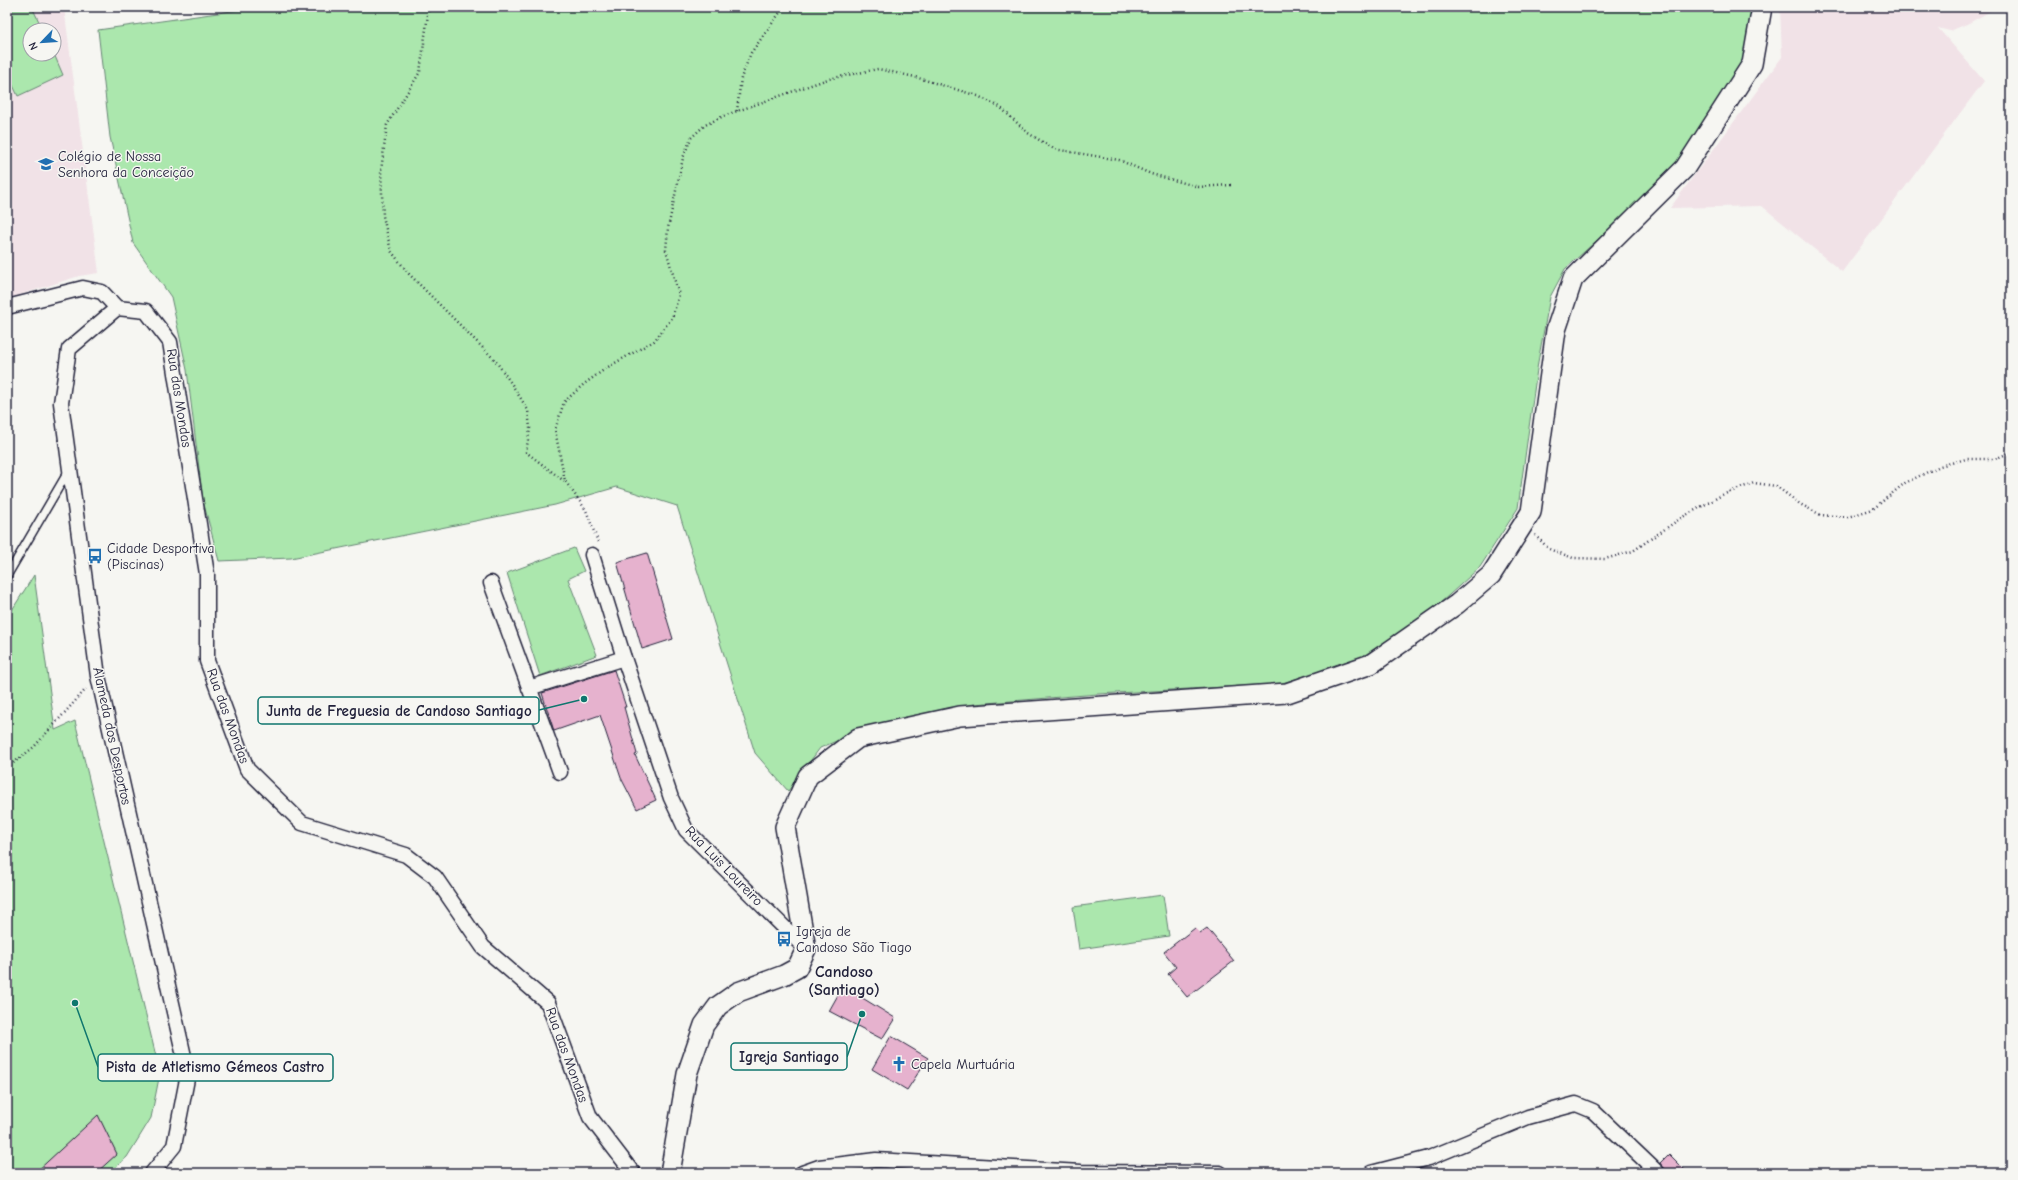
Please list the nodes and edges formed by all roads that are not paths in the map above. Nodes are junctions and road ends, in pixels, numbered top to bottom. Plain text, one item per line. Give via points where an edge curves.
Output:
1 (1762, 7) edge
2 (7, 307) edge
3 (117, 308) junction
4 (70, 468) junction
5 (592, 555) road end
6 (7, 576) edge
7 (491, 583) dead end
8 (624, 658) junction
9 (529, 688) junction
10 (560, 772) dead end
11 (806, 949) junction
12 (152, 1173) edge
13 (633, 1173) edge
14 (670, 1173) edge
15 (802, 1173) edge
16 (1220, 1173) edge
17 (1371, 1173) edge
18 (1658, 1173) edge

1 - 11 street via 1752,64 1685,168 1573,279 1556,330 1531,512 1490,575 1457,604 1371,664 1287,693 960,716 858,738 808,776 784,827
2 - 3 street via 83,288 102,292
3 - 4 street, Alameda dos Desportos via 69,349 61,403
3 - 13 street, Rua das Mondas via 146,311 170,342 207,574 207,661 247,769 302,823 406,855 436,877 483,947 548,1003 590,1117
4 - 6 lane
4 - 12 street, Alameda dos Desportos via 98,676 188,1074 174,1146
5 - 8 street, Rua Luis Loureiro
7 - 9 street
8 - 9 street
8 - 11 street, Rua Luis Loureiro via 671,798 686,830
9 - 10 street
11 - 14 street via 797,968 738,992 718,1006 704,1025 687,1074
15 - 16 street via 819,1166 876,1160 1081,1172
17 - 18 street via 1428,1158 1528,1117 1576,1104 1592,1110

